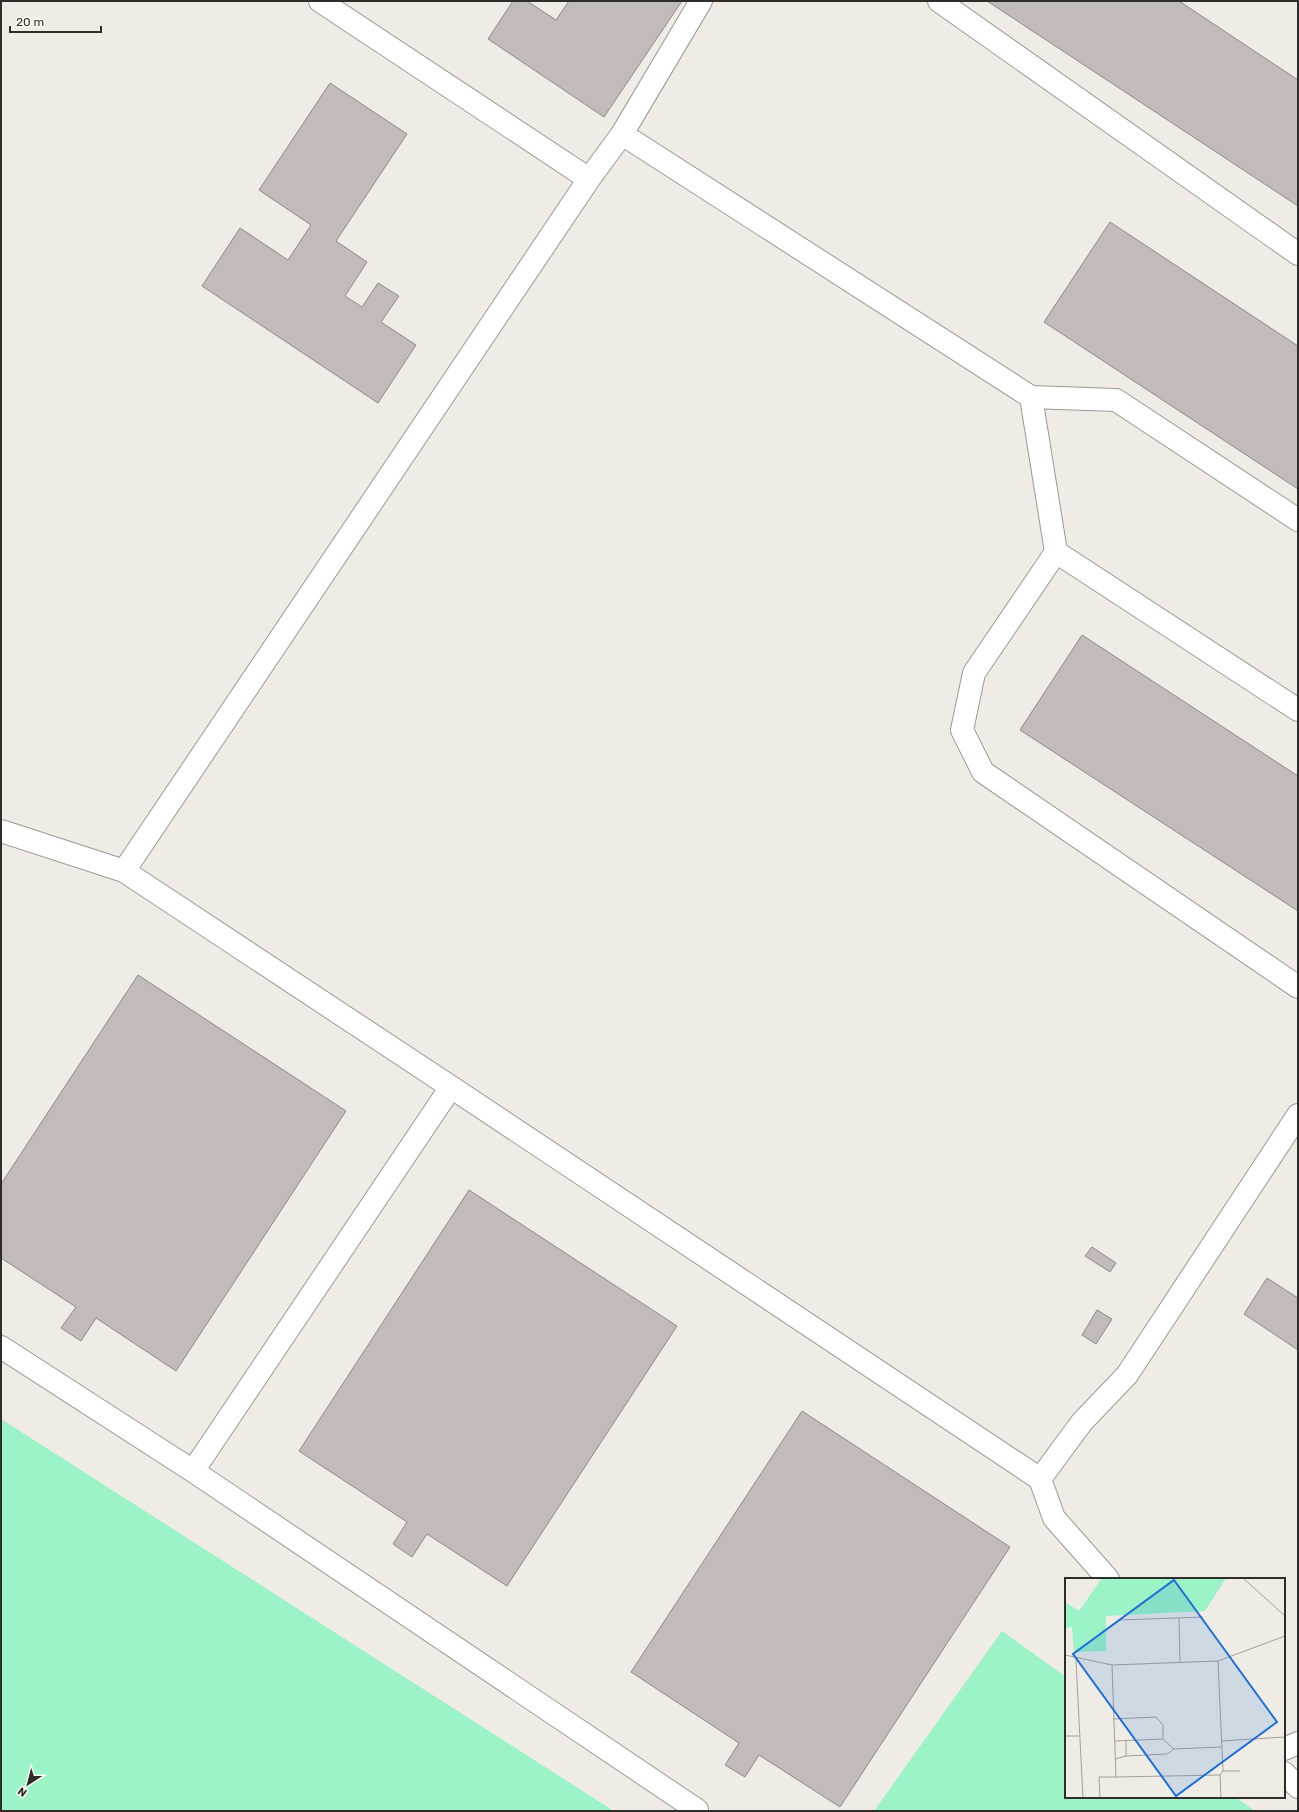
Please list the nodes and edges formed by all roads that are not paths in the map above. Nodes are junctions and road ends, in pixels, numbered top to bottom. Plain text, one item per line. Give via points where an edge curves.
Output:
1 (320, 1) edge
2 (701, 1) edge
3 (939, 1) edge
4 (622, 134) junction
5 (589, 179) junction
6 (1298, 254) edge
7 (1031, 397) junction
8 (1298, 520) edge
9 (1056, 552) junction
10 (1298, 710) edge
11 (1, 831) edge
12 (124, 871) junction
13 (1298, 987) edge
14 (451, 1087) junction
15 (1298, 1115) edge
16 (1, 1346) edge
17 (193, 1471) junction
18 (1040, 1479) junction
19 (1107, 1578) edge
20 (1298, 1743) edge
21 (1285, 1749) edge
22 (1285, 1774) edge
23 (1298, 1787) edge
24 (697, 1810) dead end

1 - 5 lane
2 - 4 lane
3 - 6 lane
4 - 5 lane
4 - 7 lane
5 - 12 lane
7 - 8 lane via 1116,400
7 - 9 lane
9 - 10 lane
9 - 13 lane via 974,673 962,730 983,772
11 - 12 lane
12 - 14 lane
14 - 17 lane
14 - 18 lane
15 - 18 lane via 1127,1375 1082,1422
16 - 17 lane
17 - 24 lane
18 - 19 lane via 1054,1518
20 - 21 lane
22 - 23 lane

